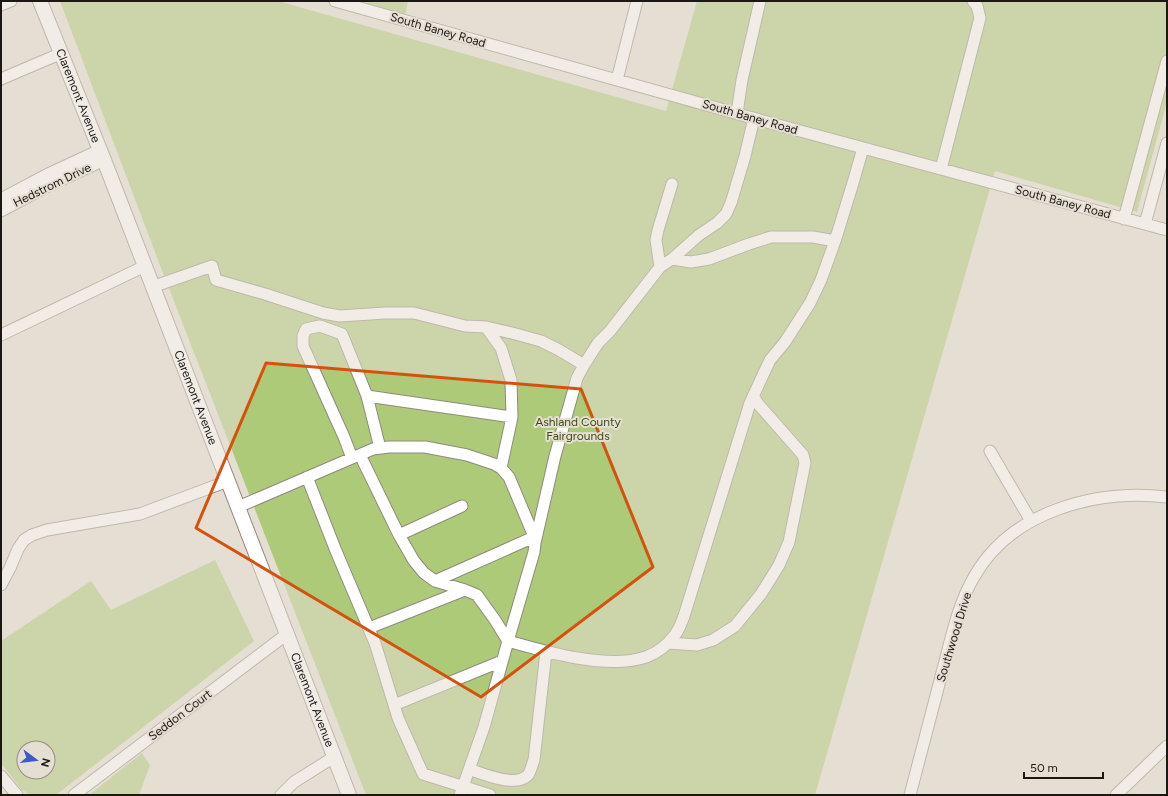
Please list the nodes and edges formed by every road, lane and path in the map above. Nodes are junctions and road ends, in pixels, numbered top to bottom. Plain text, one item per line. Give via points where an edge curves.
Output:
1 (11, 1) edge
2 (40, 1) edge
3 (335, 1) edge
4 (637, 1) edge
5 (760, 1) edge
6 (973, 1) edge
7 (1, 5) edge
8 (62, 53) junction
9 (1167, 61) edge
10 (1, 79) edge
11 (617, 80) junction
12 (737, 113) junction
13 (754, 118) junction
14 (1167, 143) edge
15 (863, 148) junction
16 (102, 155) junction
17 (941, 169) junction
18 (672, 184) dead end
19 (1, 199) edge
20 (1, 211) edge
21 (1124, 219) junction
22 (1145, 224) junction
23 (1167, 230) edge
24 (835, 241) junction
25 (672, 260) junction
26 (145, 266) junction
27 (660, 267) junction
28 (152, 287) junction
29 (304, 307) junction
30 (361, 315) junction
31 (320, 326) junction
32 (486, 327) junction
33 (1, 334) edge
34 (342, 334) junction
35 (584, 365) junction
36 (367, 396) junction
37 (753, 396) junction
38 (512, 417) junction
39 (380, 448) junction
40 (990, 451) dead end
41 (356, 456) junction
42 (501, 468) junction
43 (307, 477) junction
44 (228, 480) junction
45 (1167, 497) edge
46 (462, 506) dead end
47 (238, 507) junction
48 (1031, 521) junction
49 (399, 535) junction
50 (534, 540) junction
51 (435, 581) junction
52 (1, 585) edge
53 (464, 590) junction
54 (369, 628) junction
55 (287, 634) junction
56 (508, 641) junction
57 (668, 643) junction
58 (546, 652) junction
59 (502, 661) junction
60 (394, 705) junction
61 (1167, 746) edge
62 (334, 757) junction
63 (469, 769) junction
64 (1, 776) edge
65 (462, 791) edge
66 (17, 795) edge
67 (74, 795) edge
68 (281, 795) edge
69 (349, 795) edge
70 (490, 795) edge
71 (910, 795) edge
72 (1116, 795) edge

1 - 7 street
2 - 8 main road, Claremont Avenue
3 - 11 street, South Baney Road
4 - 11 street
5 - 12 street
6 - 17 street via 980,18
8 - 10 street
8 - 16 main road, Claremont Avenue
9 - 21 street
11 - 12 street, South Baney Road
12 - 13 street, South Baney Road
13 - 15 street, South Baney Road
13 - 25 street via 726,214
14 - 22 street
15 - 17 street, South Baney Road
15 - 24 street
16 - 19 street, Hedstrom Drive via 46,175
16 - 20 street, Hedstrom Drive
16 - 26 main road, Claremont Avenue
17 - 21 street, South Baney Road
18 - 27 street via 656,240
21 - 22 street, South Baney Road
22 - 23 street, South Baney Road
24 - 25 street via 813,237 771,237 709,259 691,262
24 - 37 street via 810,303 770,360
25 - 27 street
26 - 28 main road, Claremont Avenue
26 - 33 street
27 - 35 street via 610,332 598,343
28 - 29 street via 212,266 216,280
28 - 44 main road, Claremont Avenue
29 - 30 street via 340,316
29 - 31 street
30 - 32 street via 414,313 465,326
30 - 34 street via 351,321
31 - 34 street
31 - 41 street via 306,330 303,346 344,437
32 - 35 street via 541,341
32 - 38 street via 501,348 511,380
34 - 36 street
35 - 50 street via 577,378
36 - 38 street
36 - 39 street
37 - 57 street via 684,616 676,634
37 - 57 street via 803,455 805,463 788,542 779,565 761,594 735,626 713,640 697,645
38 - 42 street
39 - 41 street
39 - 42 street via 425,447 447,450 486,460
40 - 48 street
41 - 43 street
41 - 49 street
42 - 50 street via 509,477
43 - 47 street
43 - 54 street
44 - 47 main road, Claremont Avenue
44 - 52 street via 140,514 47,530 32,535 24,540 18,549
45 - 48 street, Southwood Drive via 1127,496 1080,502 1050,511
46 - 49 street
47 - 55 main road, Claremont Avenue
48 - 71 street, Southwood Drive via 1010,535 990,554 968,588 953,634
49 - 51 street via 414,561
50 - 51 street
50 - 56 street via 534,552
51 - 53 street
53 - 54 street
53 - 56 street via 477,595
54 - 60 street
55 - 62 main road, Claremont Avenue
55 - 67 street, Seddon Court
56 - 58 street
56 - 59 street
57 - 58 street via 646,657 614,662
58 - 63 street via 534,760 527,775 517,781 504,780
59 - 60 street
59 - 63 street via 484,727
60 - 65 street via 423,774
61 - 72 street
62 - 68 street via 294,782
62 - 69 main road, Claremont Avenue
63 - 65 street
64 - 66 street
65 - 70 street

